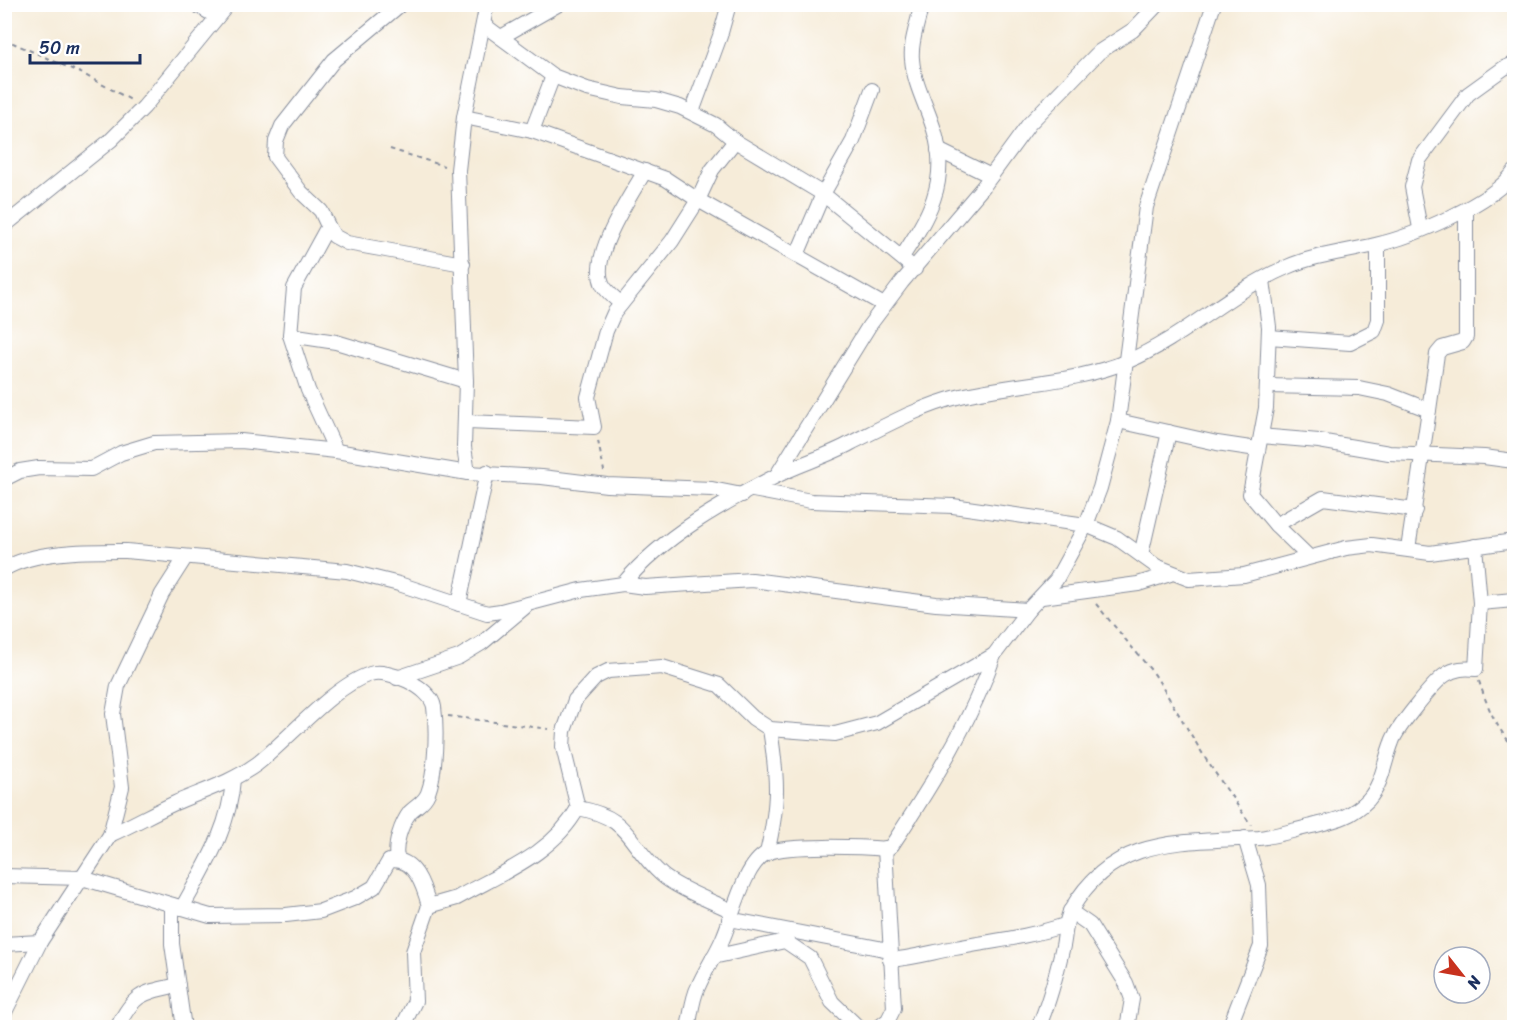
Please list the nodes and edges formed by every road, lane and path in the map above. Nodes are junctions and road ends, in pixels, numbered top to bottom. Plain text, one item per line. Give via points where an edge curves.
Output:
1 (195, 4) edge
2 (228, 4) edge
3 (401, 4) edge
4 (488, 4) edge
5 (559, 4) edge
6 (729, 4) edge
7 (921, 4) edge
8 (1158, 4) edge
9 (1214, 4) edge
10 (217, 17) junction
11 (484, 25) junction
12 (501, 37) junction
13 (4, 39) edge
14 (1515, 64) edge
15 (553, 76) junction
16 (872, 90) dead end
17 (144, 107) junction
18 (692, 112) junction
19 (464, 117) junction
20 (532, 131) junction
21 (735, 141) junction
22 (390, 149) dead end
23 (938, 150) junction
24 (458, 170) junction
25 (645, 171) junction
26 (1514, 175) edge
27 (991, 176) junction
28 (823, 194) junction
29 (698, 200) junction
30 (1466, 210) junction
31 (4, 226) edge
32 (328, 226) junction
33 (1420, 228) junction
34 (1378, 245) junction
35 (797, 255) junction
36 (902, 257) junction
37 (463, 264) junction
38 (915, 269) junction
39 (1263, 280) junction
40 (621, 304) junction
41 (884, 305) junction
42 (290, 335) junction
43 (1269, 337) junction
44 (1126, 362) junction
45 (466, 381) junction
46 (1267, 386) junction
47 (1429, 410) junction
48 (1118, 421) junction
49 (467, 422) junction
50 (594, 428) junction
51 (1169, 432) junction
52 (1259, 442) junction
53 (336, 451) junction
54 (1424, 455) junction
55 (1515, 461) edge
56 (487, 472) junction
57 (468, 473) junction
58 (777, 476) junction
59 (4, 479) edge
60 (607, 485) junction
61 (748, 492) junction
62 (1415, 510) junction
63 (1086, 525) junction
64 (1276, 525) junction
65 (1515, 541) edge
66 (1475, 546) junction
67 (1408, 549) junction
68 (1141, 555) junction
69 (1310, 557) junction
70 (185, 558) junction
71 (4, 569) edge
72 (1170, 574) junction
73 (623, 584) junction
74 (1086, 593) junction
75 (1042, 597) junction
76 (1515, 600) edge
77 (1480, 603) junction
78 (459, 604) junction
79 (526, 605) junction
80 (1028, 610) junction
81 (994, 655) junction
82 (1476, 669) junction
83 (397, 678) junction
84 (434, 714) junction
85 (770, 729) junction
86 (564, 731) junction
87 (1515, 747) edge
88 (233, 779) junction
89 (578, 808) junction
90 (110, 835) junction
91 (1252, 838) junction
92 (885, 848) junction
93 (767, 853) junction
94 (397, 859) junction
95 (4, 876) edge
96 (82, 878) junction
97 (429, 906) junction
98 (177, 907) junction
99 (731, 915) junction
100 (1068, 918) junction
101 (40, 942) junction
102 (4, 944) edge
103 (890, 955) junction
104 (713, 957) junction
105 (178, 985) junction
106 (4, 1014) edge
107 (857, 1026) edge
108 (117, 1028) edge
109 (184, 1028) edge
110 (402, 1028) edge
111 (688, 1028) edge
112 (878, 1028) edge
113 (1038, 1028) edge
114 (1127, 1028) edge
115 (1229, 1028) edge

1 - 10 street
2 - 10 street
3 - 32 street via 334,60 282,126 276,141 275,157 321,211
4 - 11 street
5 - 12 street
6 - 18 street
7 - 23 street via 911,46 912,61
8 - 27 street via 1133,30 1099,52 1077,73 1029,124
9 - 44 street via 1146,207
10 - 17 street
11 - 12 street
11 - 19 street
12 - 15 street
13 - 17 path via 83,74
14 - 33 street via 1468,94 1419,160 1412,187
15 - 18 street via 587,89 656,100
15 - 20 street
16 - 28 street via 853,141
17 - 31 street via 111,140
18 - 21 street
19 - 20 street
19 - 24 street
20 - 25 street
21 - 28 street
21 - 29 street via 712,170
22 - 24 path
23 - 27 street
23 - 36 street via 937,196
24 - 37 street
25 - 29 street via 666,179
25 - 40 street via 611,233 602,258 603,286
26 - 30 street
27 - 38 street
28 - 35 street
28 - 36 street
29 - 35 street
29 - 40 street via 646,276
30 - 33 street
30 - 47 street via 1466,336 1463,342 1442,348 1437,354
32 - 37 street via 334,236 347,243
32 - 42 street via 294,288
33 - 34 street
34 - 39 street via 1288,266
34 - 43 street via 1378,320 1374,331 1350,343
35 - 41 street
36 - 38 street
37 - 45 street
38 - 41 street
39 - 43 street
39 - 44 street
40 - 50 street via 606,331 588,396
41 - 58 street via 842,366
42 - 45 street via 336,342
42 - 53 street via 308,390
43 - 46 street
44 - 48 street
44 - 58 street via 1030,385 961,396 898,417 850,444
45 - 49 street
46 - 47 street via 1359,388
46 - 52 street
47 - 54 street
48 - 51 street
48 - 63 street
49 - 50 street
49 - 57 street via 464,447
50 - 60 path
51 - 52 street via 1216,443
51 - 68 street
52 - 54 street via 1319,441
52 - 64 street via 1250,494
53 - 57 street
53 - 59 street via 242,441 154,443 121,453 90,469 39,468
54 - 55 street
54 - 62 street
56 - 57 street
56 - 60 street
56 - 78 street
58 - 61 street
60 - 61 street
61 - 63 street via 811,501 953,506
61 - 73 street via 649,555
62 - 64 street via 1323,498
62 - 67 street
63 - 68 street via 1117,538
63 - 75 street via 1056,580
64 - 69 street
65 - 66 street
66 - 67 street via 1430,553
66 - 77 street
67 - 69 street via 1372,545
68 - 72 street
69 - 72 street via 1244,575 1189,579
70 - 71 street via 91,551 58,554
70 - 78 street via 347,571
70 - 90 street via 162,594 118,686 113,722 122,788
72 - 74 street
73 - 79 street via 581,590
73 - 80 street via 645,587 752,580 936,604
74 - 75 street
74 - 91 path via 1155,675
75 - 80 street
76 - 77 street
77 - 82 street
78 - 79 street via 487,613
79 - 83 street via 459,657
80 - 81 street
81 - 85 street via 877,723 835,734
81 - 92 street via 985,682 941,765 894,841
82 - 87 path via 1488,708
82 - 91 street via 1444,675 1405,720 1392,740 1383,776 1370,798 1352,815
83 - 84 street via 425,693 434,705
83 - 88 street via 370,674 333,696 256,764
84 - 86 path
84 - 94 street via 435,765 429,791 401,830
85 - 86 street via 719,685 662,667 608,671 596,676 575,700
85 - 93 street via 778,788
86 - 89 street via 563,747
88 - 90 street
88 - 98 street via 222,833
89 - 97 street via 545,850 458,898
89 - 99 street via 601,812 622,825 664,877
90 - 96 street
91 - 100 street via 1167,844 1128,855 1098,873
91 - 115 street via 1259,885 1261,946
92 - 93 street via 808,848
92 - 103 street
93 - 99 street via 742,887
94 - 97 street via 407,863 416,874
94 - 98 street via 389,861 374,887 321,910 286,915 210,916
95 - 96 street
96 - 98 street
96 - 101 street
97 - 110 street via 412,952 415,1001
98 - 105 street via 172,944
99 - 103 street
99 - 104 street
100 - 103 street via 1046,931 917,958
100 - 113 street via 1049,1001
100 - 114 street via 1090,925 1126,983 1132,999
101 - 102 street
101 - 106 street
103 - 112 street via 894,1008
104 - 107 street via 785,942 810,958 832,1002
104 - 111 street via 697,989
105 - 108 street via 142,993
105 - 109 street

